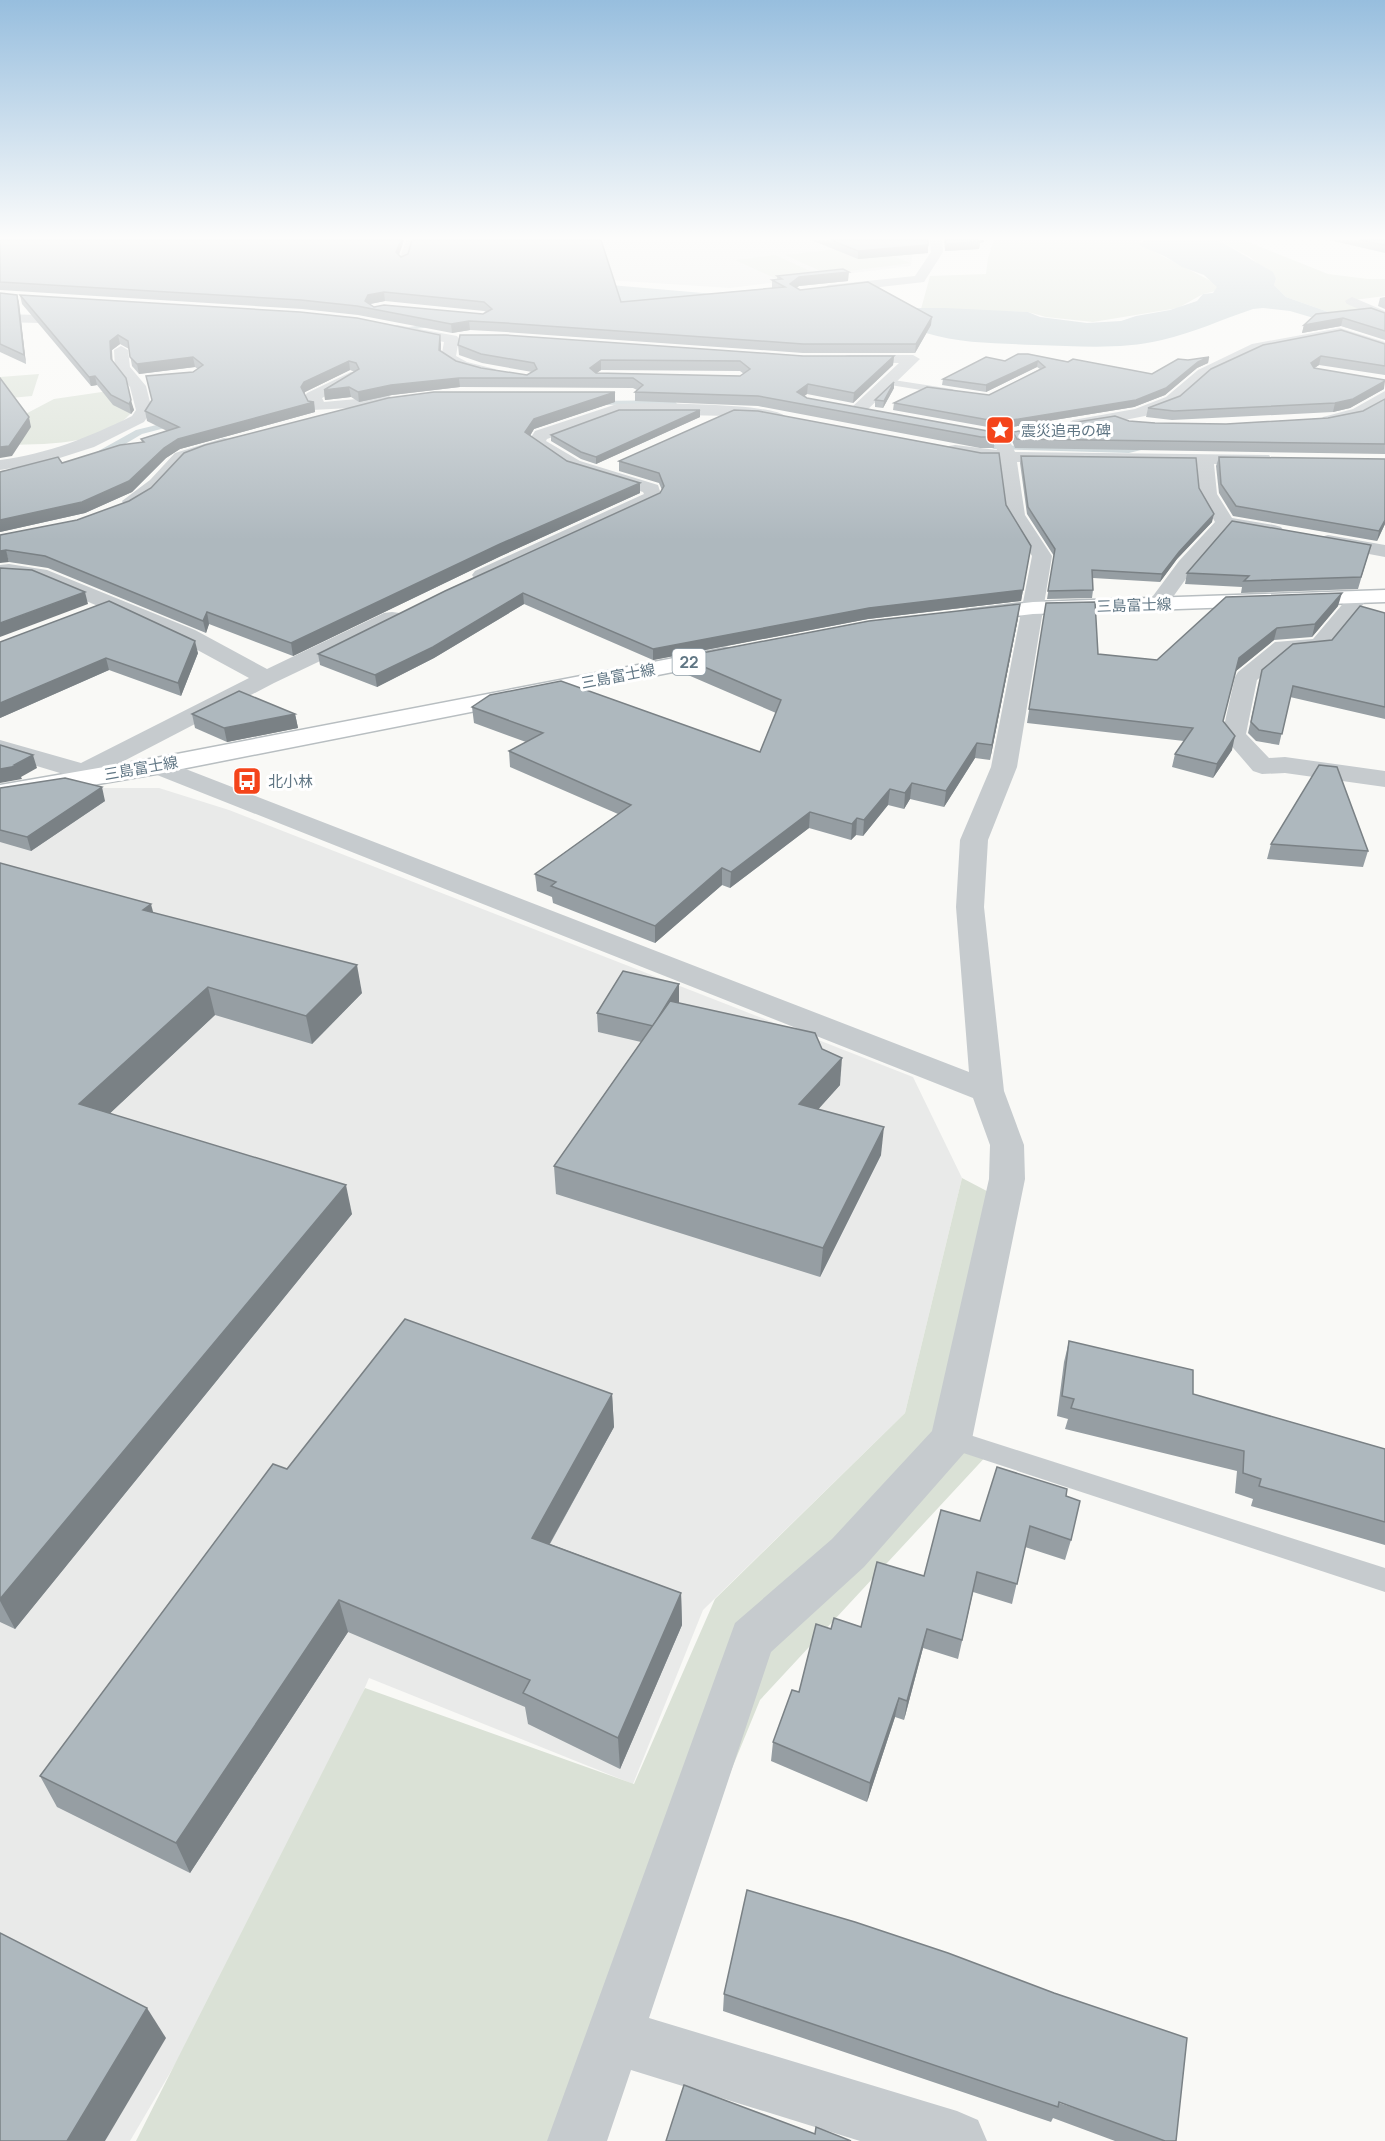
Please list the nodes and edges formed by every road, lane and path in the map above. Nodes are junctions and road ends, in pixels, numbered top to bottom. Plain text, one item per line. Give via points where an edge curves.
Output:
1 (457, 340) edge
2 (1296, 340) edge
3 (1364, 340) edge
4 (1385, 347) edge
5 (121, 350) edge
6 (835, 359) edge
7 (508, 371) edge
8 (351, 377) edge
9 (154, 379) edge
10 (134, 381) junction
11 (887, 382) junction
12 (965, 394) edge
13 (602, 395) edge
14 (746, 396) edge
15 (1385, 396) edge
16 (394, 401) edge
17 (296, 411) edge
18 (734, 411) junction
19 (315, 414) junction
20 (882, 414) edge
21 (791, 420) edge
22 (1105, 420) junction
23 (1312, 421) edge
24 (702, 425) edge
25 (1150, 425) edge
26 (1058, 427) edge
27 (245, 438) edge
28 (1001, 440) junction
29 (935, 447) edge
30 (1205, 458) junction
31 (1281, 459) edge
32 (618, 463) edge
33 (0, 465) edge
34 (597, 472) junction
35 (120, 507) edge
36 (1225, 523) junction
37 (1385, 552) edge
38 (0, 571) edge
39 (469, 581) edge
40 (1385, 596) edge
41 (1359, 597) junction
42 (112, 604) junction
43 (1158, 604) junction
44 (1033, 608) junction
45 (89, 612) edge
46 (405, 612) edge
47 (951, 618) edge
48 (751, 650) edge
49 (266, 678) junction
50 (0, 747) edge
51 (156, 766) junction
52 (83, 775) junction
53 (1385, 779) edge
54 (0, 793) edge
55 (987, 1091) junction
56 (951, 1439) junction
57 (1385, 1580) edge
58 (614, 2036) junction
59 (577, 2141) edge
60 (957, 2141) edge

1 - 7 street via 448,358
2 - 22 street via 1257,347 1203,373 1172,400
3 - 4 street
5 - 10 street via 123,368
6 - 11 street via 913,359
8 - 19 street via 313,396
9 - 10 street
10 - 33 street via 144,410 138,419 72,450 34,462
11 - 12 lane
11 - 20 street via 853,408
13 - 14 street
15 - 23 street via 1347,418
16 - 19 street
17 - 19 street
18 - 21 street
18 - 24 street
18 - 34 street via 617,409 540,435 536,442 574,465
22 - 25 street
22 - 26 street
27 - 35 street via 181,456 156,484
28 - 29 street via 980,455
28 - 30 street
28 - 44 street via 1016,515 1042,556
30 - 31 street
30 - 36 street via 1208,494
32 - 34 street
34 - 39 street via 652,489 653,497
36 - 37 street
36 - 43 street via 1186,565
38 - 42 street via 40,574
40 - 41 main road, 三島富士線
41 - 43 main road, 三島富士線
41 - 53 street via 1319,645 1284,646 1246,677 1234,735 1262,766 1285,765
42 - 45 street
42 - 49 street via 187,635
43 - 44 main road, 三島富士線
44 - 47 main road, 三島富士線
44 - 55 street via 1004,767 974,840 970,907
46 - 49 street
48 - 51 main road, 三島富士線 / 22
49 - 52 street
50 - 52 street
51 - 52 main road, 三島富士線 / 22
51 - 55 street
52 - 54 main road, 三島富士線 / 22
55 - 56 street via 1006,1145 1007,1179
56 - 57 lane
56 - 58 street via 848,1552 752,1639
58 - 59 street
58 - 60 street

